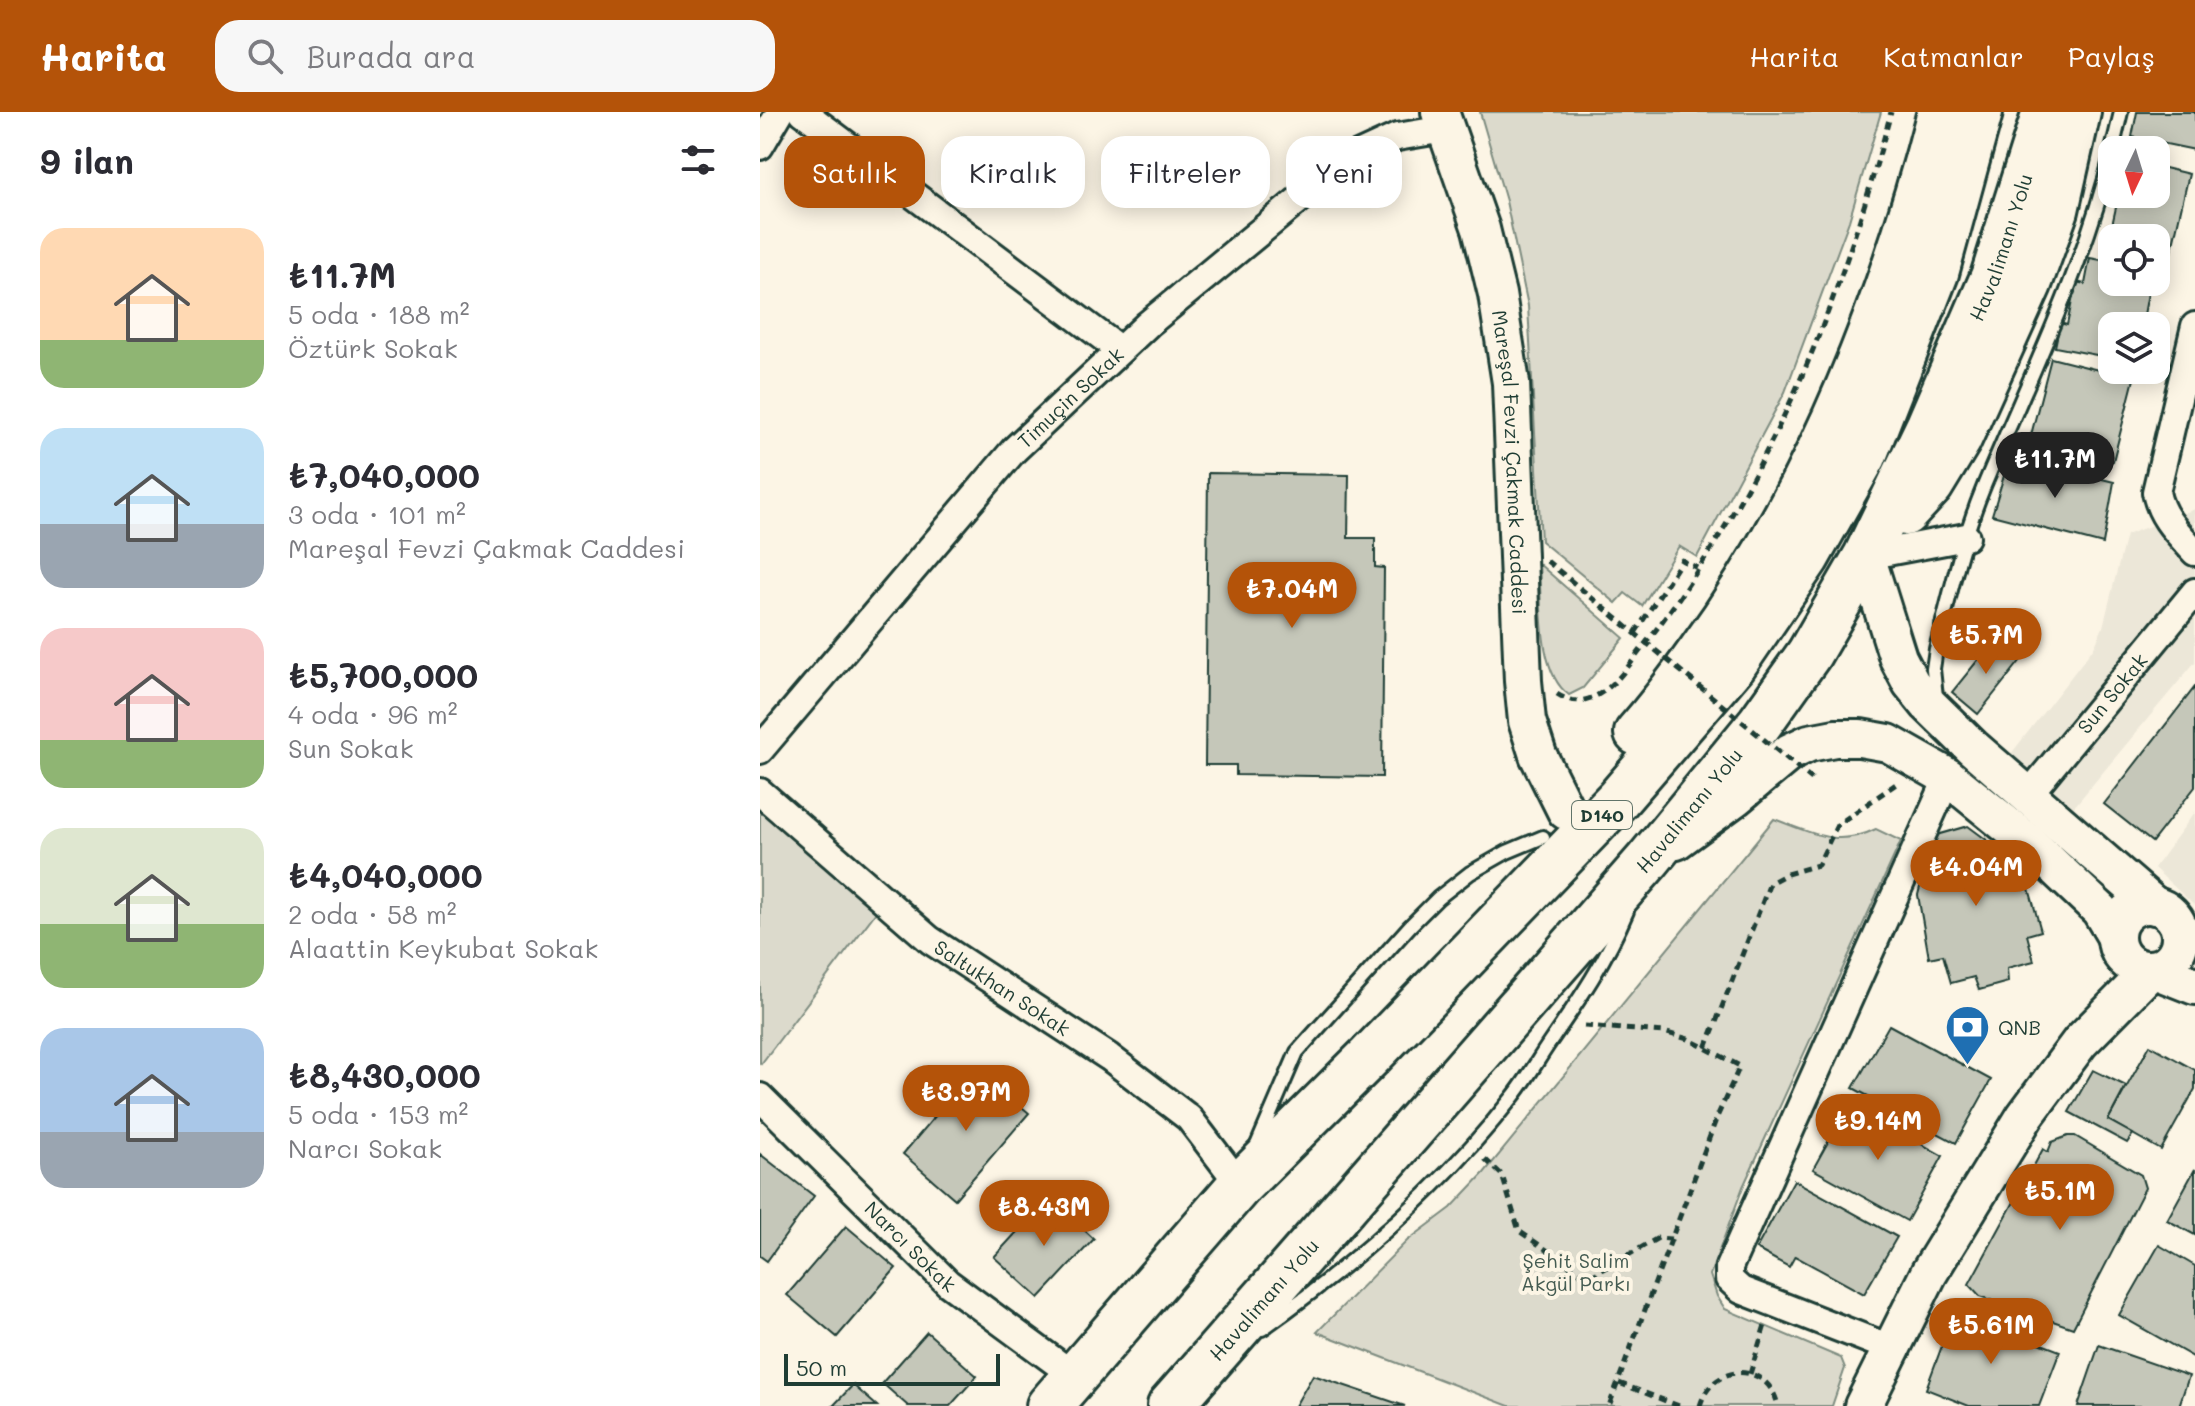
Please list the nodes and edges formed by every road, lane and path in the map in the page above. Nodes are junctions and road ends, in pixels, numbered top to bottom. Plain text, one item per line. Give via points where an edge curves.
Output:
1 (780, 112) edge
2 (803, 112) edge
3 (1891, 112) edge
4 (1940, 112) edge
5 (1980, 112) edge
6 (2045, 112) edge
7 (2078, 112) edge
8 (2121, 112) edge
9 (1443, 120) edge
10 (2115, 136) edge
11 (760, 146) edge
12 (2098, 205) edge
13 (2195, 326) edge
14 (1120, 350) junction
15 (1966, 537) junction
16 (2195, 552) edge
17 (1866, 556) junction
18 (1547, 561) dead end
19 (1697, 568) junction
20 (2195, 592) edge
21 (1635, 633) junction
22 (1550, 683) dead end
23 (1941, 716) junction
24 (760, 750) edge
25 (1948, 777) junction
26 (1812, 779) dead end
27 (1897, 783) dead end
28 (760, 792) edge
29 (2028, 795) junction
30 (1554, 824) junction
31 (1648, 860) junction
32 (2176, 928) edge
33 (2117, 942) junction
34 (2152, 969) junction
35 (2195, 986) edge
36 (1563, 1023) junction
37 (2080, 1042) junction
38 (1706, 1048) junction
39 (1369, 1057) junction
40 (760, 1097) edge
41 (1471, 1147) junction
42 (1240, 1185) junction
43 (1671, 1239) junction
44 (1772, 1302) junction
45 (1890, 1348) junction
46 (1750, 1374) junction
47 (1619, 1383) junction
48 (1062, 1392) edge
49 (1183, 1396) edge
50 (1609, 1406) edge
51 (1679, 1406) edge
52 (1700, 1406) edge
53 (1778, 1406) edge
54 (1863, 1406) edge

1 - 11 street
2 - 14 street
3 - 19 path via 1866,199 1805,366 1762,459
4 - 30 highway via 1878,309 1830,431 1789,513 1742,592 1658,709
5 - 39 highway, D140 via 1936,273 1889,394 1864,456 1807,557 1734,664 1676,734
6 - 17 highway, Havalimanı Yolu via 1993,277
7 - 17 highway via 2045,244 1959,439 1931,485
8 - 10 lane
9 - 14 street, Timuçin Sokak via 1347,160
9 - 30 street, Mareşal Fevzi Çakmak Caddesi via 1481,229 1505,337 1527,721
12 - 15 lane
13 - 16 street via 2156,492 2167,521
14 - 24 street, Timuçin Sokak via 1014,450
15 - 17 street
15 - 23 lane via 1936,649 1934,686
17 - 23 street via 1898,658 1911,683
17 - 31 highway, Havalimanı Yolu via 1834,614 1760,723
18 - 21 path, bridge
19 - 21 path via 1682,560
19 - 22 path via 1621,676 1606,689 1592,698 1565,700
20 - 29 street, Sun Sokak
21 - 26 path, bridge
23 - 29 street
25 - 31 street via 1888,743 1835,738 1809,743
25 - 33 street via 2081,891 2100,910
25 - 44 street via 1729,1267 1729,1279 1741,1290
27 - 38 path via 1837,825 1818,865 1770,883
28 - 42 street, Saltukhan Sokak via 930,940 1109,1057 1189,1118
29 - 32 street
30 - 39 highway
30 - 42 lane via 1438,898 1297,1052
31 - 36 lane via 1613,943
31 - 49 highway, Havalimanı Yolu
32 - 33 street via 2135,908 2123,916
32 - 34 street via 2180,943 2175,954
33 - 34 street via 2130,963
33 - 37 street via 2110,979
34 - 35 street
34 - 37 street
36 - 38 path via 1664,1032
36 - 41 lane
37 - 45 street via 1988,1173
38 - 43 path via 1740,1066
39 - 42 highway, D140
40 - 48 street, Narcı Sokak
41 - 43 path via 1502,1175 1519,1231 1588,1278 1658,1238
41 - 49 lane via 1332,1277
42 - 48 highway, D140
43 - 47 path
44 - 45 street
44 - 46 path
45 - 54 street
46 - 52 path via 1729,1373 1715,1380
46 - 53 path via 1771,1388
47 - 50 path
47 - 51 path

